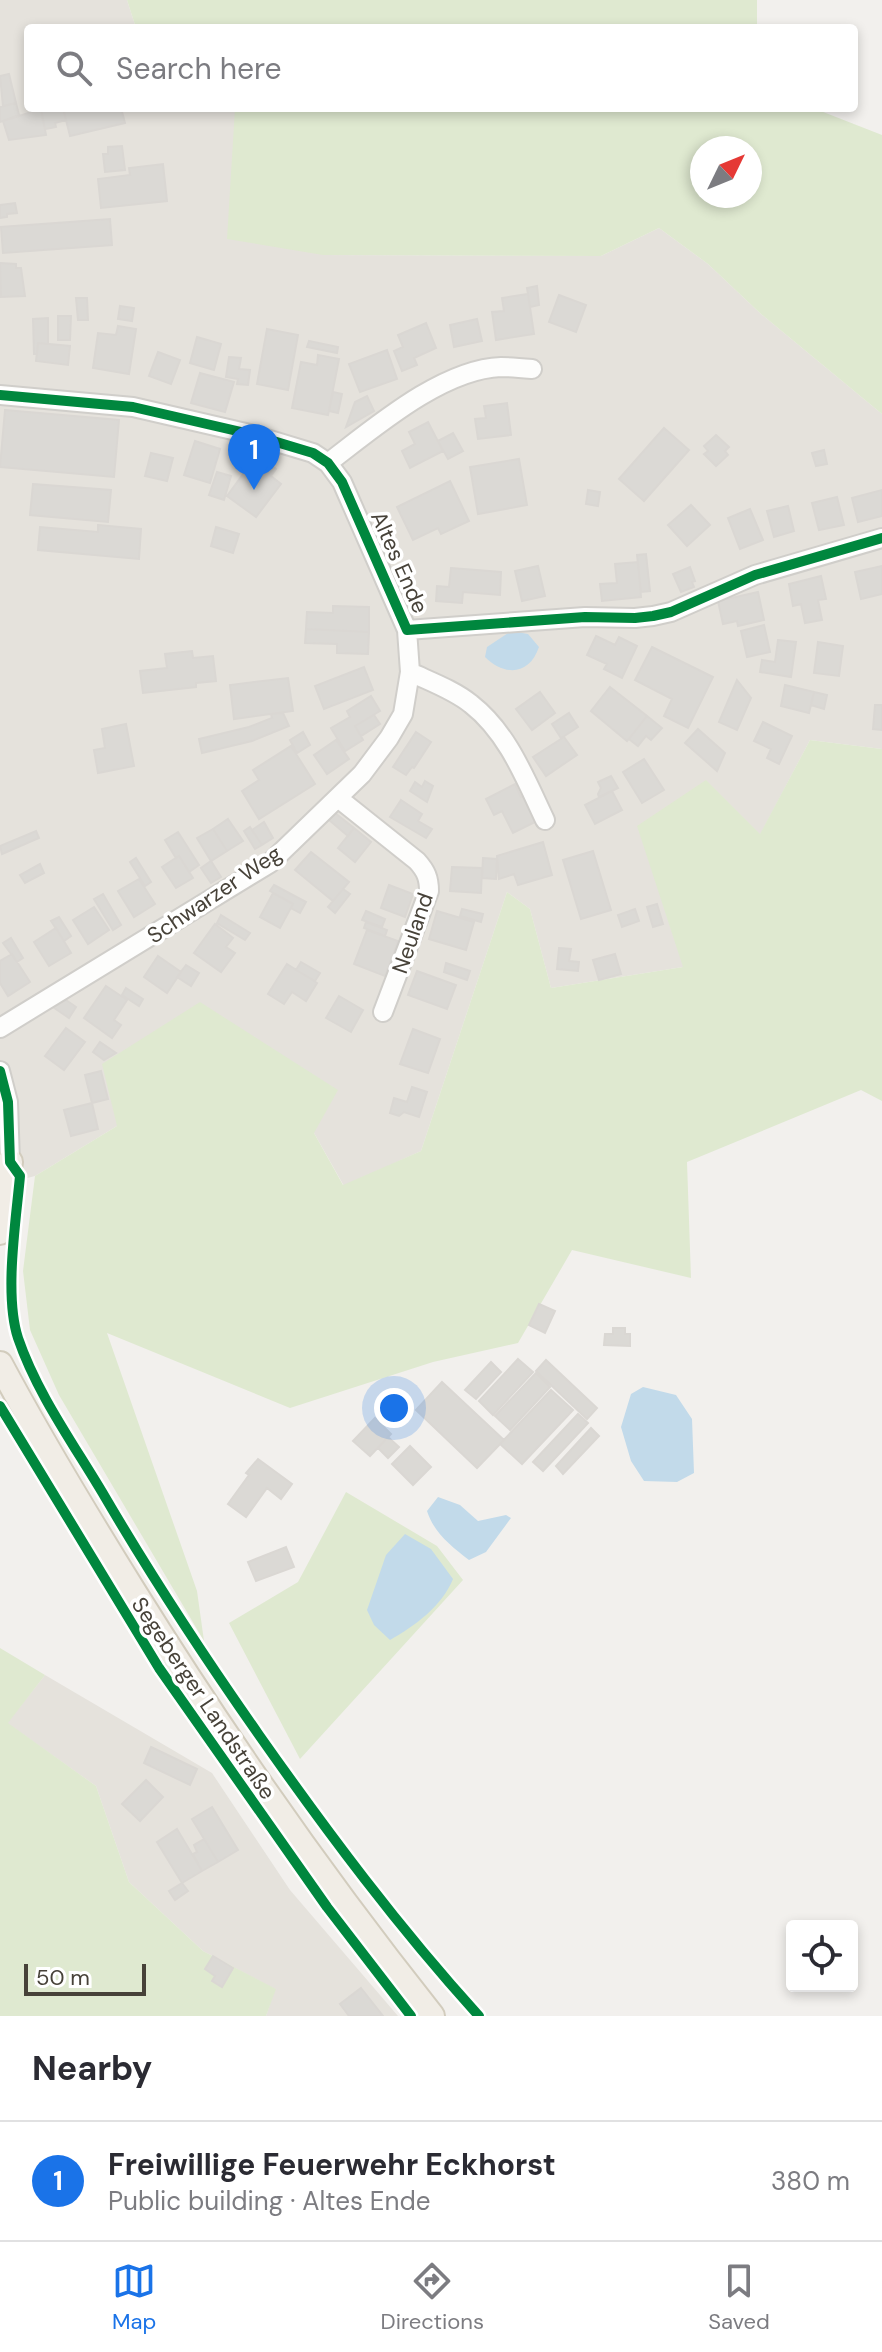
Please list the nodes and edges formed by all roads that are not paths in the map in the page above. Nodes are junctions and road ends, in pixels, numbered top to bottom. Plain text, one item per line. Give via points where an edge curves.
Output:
1 (532, 369) dead end
2 (0, 395) edge
3 (328, 463) junction
4 (882, 538) edge
5 (407, 630) junction
6 (410, 672) junction
7 (338, 798) junction
8 (545, 820) dead end
9 (383, 1012) dead end
10 (0, 1028) edge
11 (0, 1071) edge
12 (10, 1162) joint
13 (0, 1232) edge
14 (0, 1347) edge
15 (2, 1368) edge
16 (432, 2016) edge

1 - 3 street via 500,367 442,384 393,413
2 - 3 street via 133,407 298,446
3 - 5 street, Altes Ende via 348,494
4 - 5 street, Altes Ende via 755,575 653,616
5 - 6 street, Schwarzer Weg
6 - 7 street, Schwarzer Weg via 403,714 362,774
6 - 8 street via 470,703 497,729
7 - 9 street, Neuland via 417,861 429,880
7 - 10 street, Schwarzer Weg via 270,863
11 - 12 street via 8,1102
12 - 13 main road
14 - 15 main road, Segeberger Landstraße
15 - 16 main road, Segeberger Landstraße via 175,1659 338,1894

